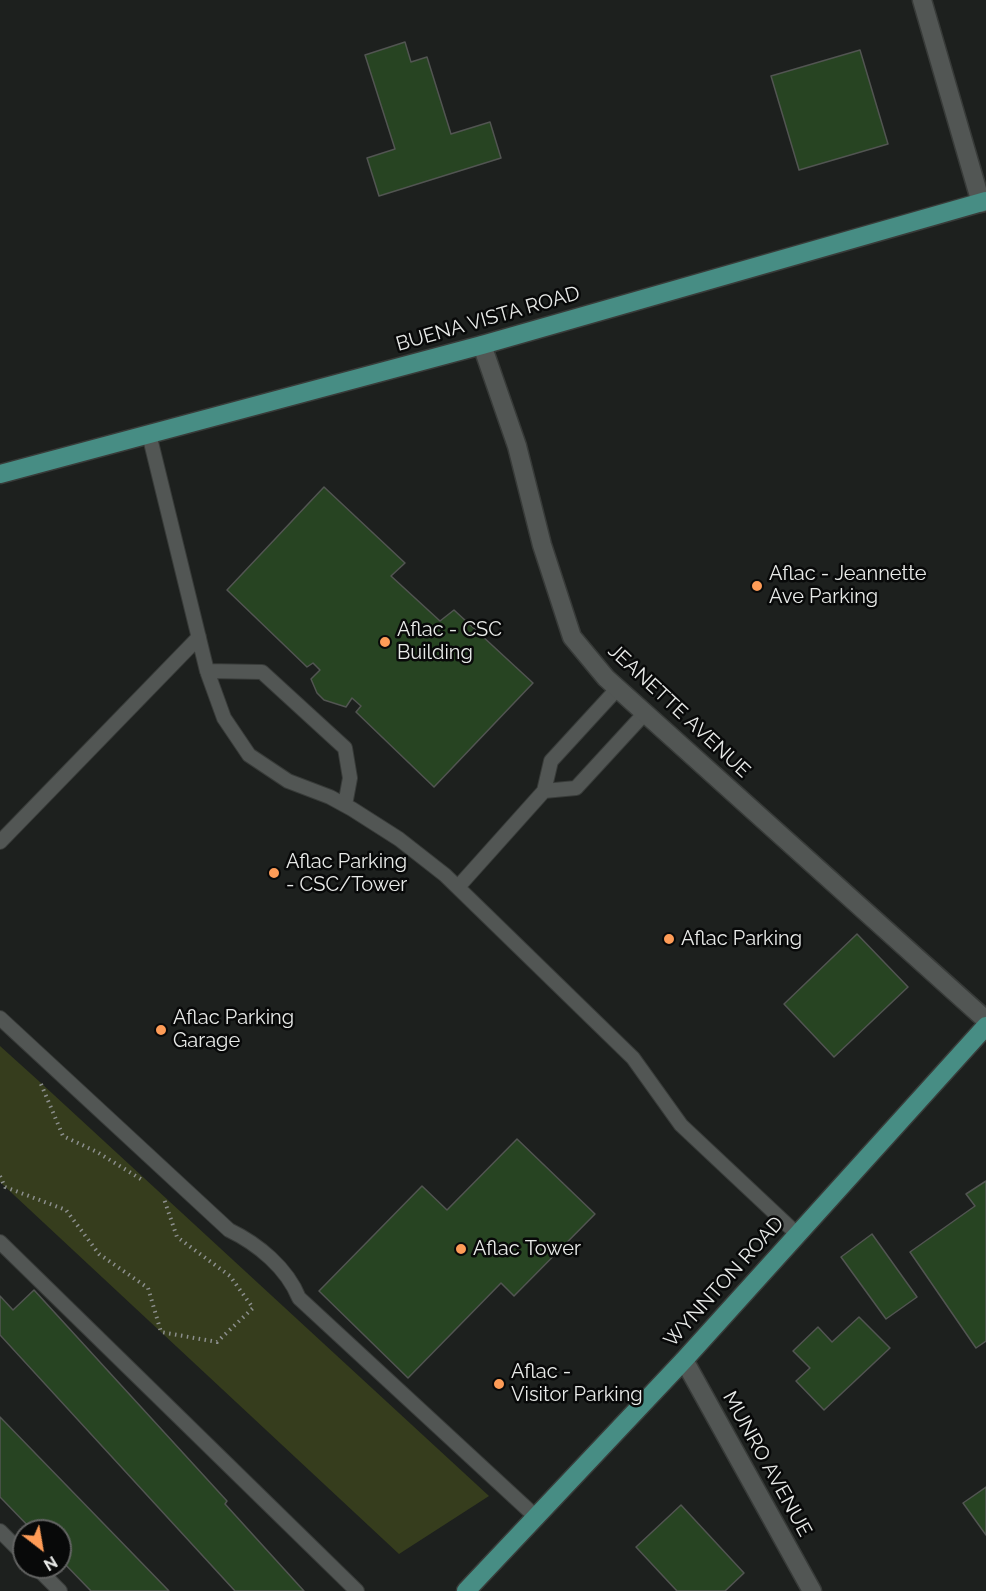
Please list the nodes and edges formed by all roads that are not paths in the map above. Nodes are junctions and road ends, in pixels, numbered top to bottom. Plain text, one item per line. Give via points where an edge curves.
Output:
1 (922, 0) edge
2 (983, 202) edge
3 (482, 345) junction
4 (149, 434) junction
5 (0, 474) edge
6 (200, 637) junction
7 (207, 671) junction
8 (618, 688) junction
9 (645, 713) junction
10 (544, 791) junction
11 (345, 805) junction
12 (0, 842) edge
13 (458, 887) junction
14 (0, 1018) edge
15 (986, 1020) edge
16 (986, 1026) edge
17 (797, 1234) junction
18 (0, 1242) edge
19 (684, 1360) junction
20 (536, 1517) junction
21 (0, 1531) edge
22 (12, 1543) edge
23 (48, 1579) edge
24 (60, 1591) edge
25 (357, 1591) edge
26 (466, 1591) edge
27 (812, 1591) edge

1 - 2 street
2 - 3 main road, BUENA VISTA ROAD
3 - 4 main road, BUENA VISTA ROAD
3 - 8 street, JEANETTE AVENUE via 517,446 542,545 572,637
4 - 5 main road, BUENA VISTA ROAD
4 - 6 lane
6 - 7 lane
6 - 12 lane
7 - 11 lane via 224,718 249,755 288,781
7 - 11 lane via 262,672 345,748 350,778
8 - 9 street, JEANETTE AVENUE
8 - 10 lane via 551,760
9 - 10 lane via 576,788
9 - 15 street, JEANETTE AVENUE
10 - 13 lane
11 - 13 lane via 415,851
13 - 17 lane via 633,1058 681,1125
14 - 20 lane via 229,1230 248,1240 291,1279 299,1298
16 - 17 main road, WYNNTON ROAD
17 - 19 main road, WYNNTON ROAD
18 - 25 lane
19 - 20 main road, WYNNTON ROAD
19 - 27 street, MUNRO AVENUE
20 - 26 main road, WYNNTON ROAD
21 - 22 lane
23 - 24 lane

